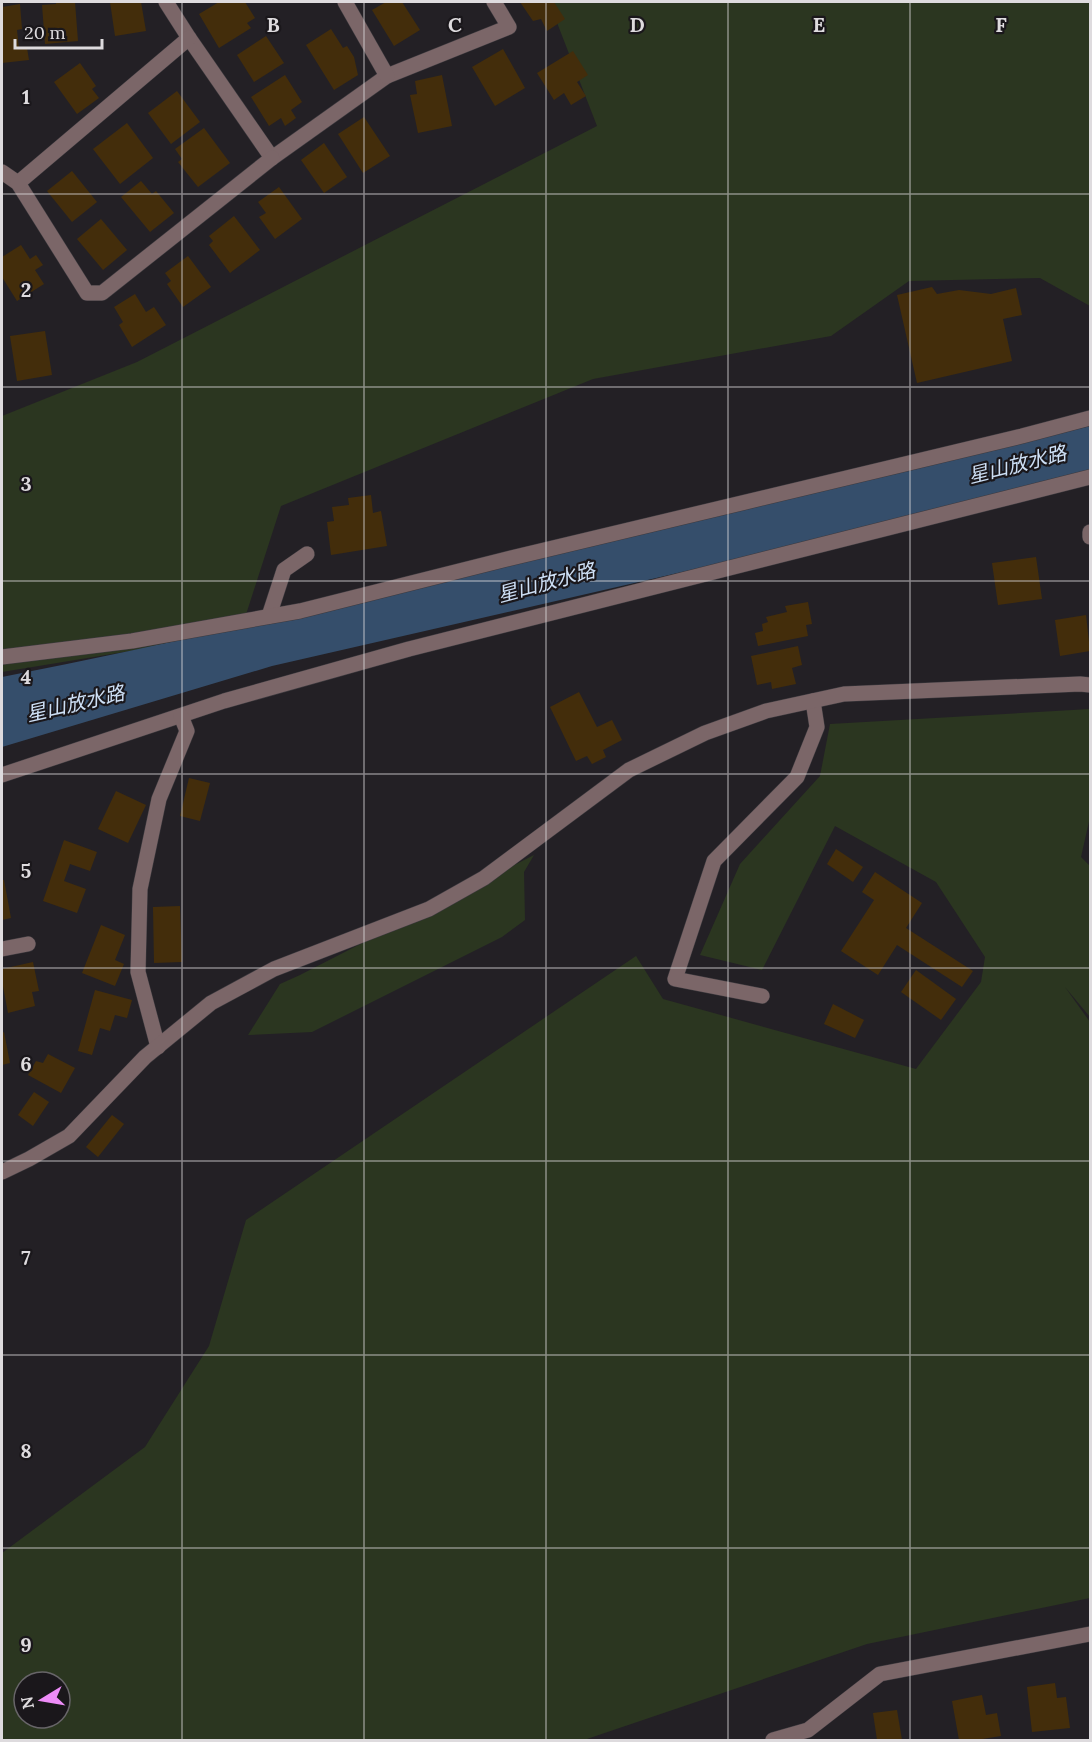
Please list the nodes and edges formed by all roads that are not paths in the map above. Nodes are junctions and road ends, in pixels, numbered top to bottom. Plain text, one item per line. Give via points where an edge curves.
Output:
1 (166, 2) edge
2 (345, 2) edge
3 (494, 2) edge
4 (189, 38) junction
5 (387, 76) junction
6 (272, 158) junction
7 (2, 172) edge
8 (18, 183) junction
9 (1090, 418) edge
10 (1090, 477) edge
11 (307, 554) dead end
12 (269, 616) junction
13 (2, 657) edge
14 (1090, 685) edge
15 (813, 701) junction
16 (181, 716) junction
17 (2, 775) edge
18 (28, 944) dead end
19 (2, 949) edge
20 (762, 996) dead end
21 (158, 1047) junction
22 (2, 1173) edge
23 (1090, 1634) edge
24 (813, 1735) edge
25 (773, 1740) edge

1 - 4 street
2 - 5 street
3 - 5 street via 508,27
4 - 6 street
4 - 8 street
5 - 6 street
6 - 8 street via 102,293 87,293
7 - 8 street
9 - 12 street
10 - 16 street via 409,649
11 - 12 street via 284,570
12 - 13 street via 132,641
14 - 15 street via 844,694
15 - 20 street via 817,727 797,777 714,861 675,979
15 - 21 street via 766,711 705,733 629,771 484,878 429,909 274,969 211,1003
16 - 17 street
16 - 21 street via 187,731 159,799 140,889 138,972
18 - 19 street
21 - 22 street via 69,1136
23 - 24 street via 880,1674
24 - 25 street

